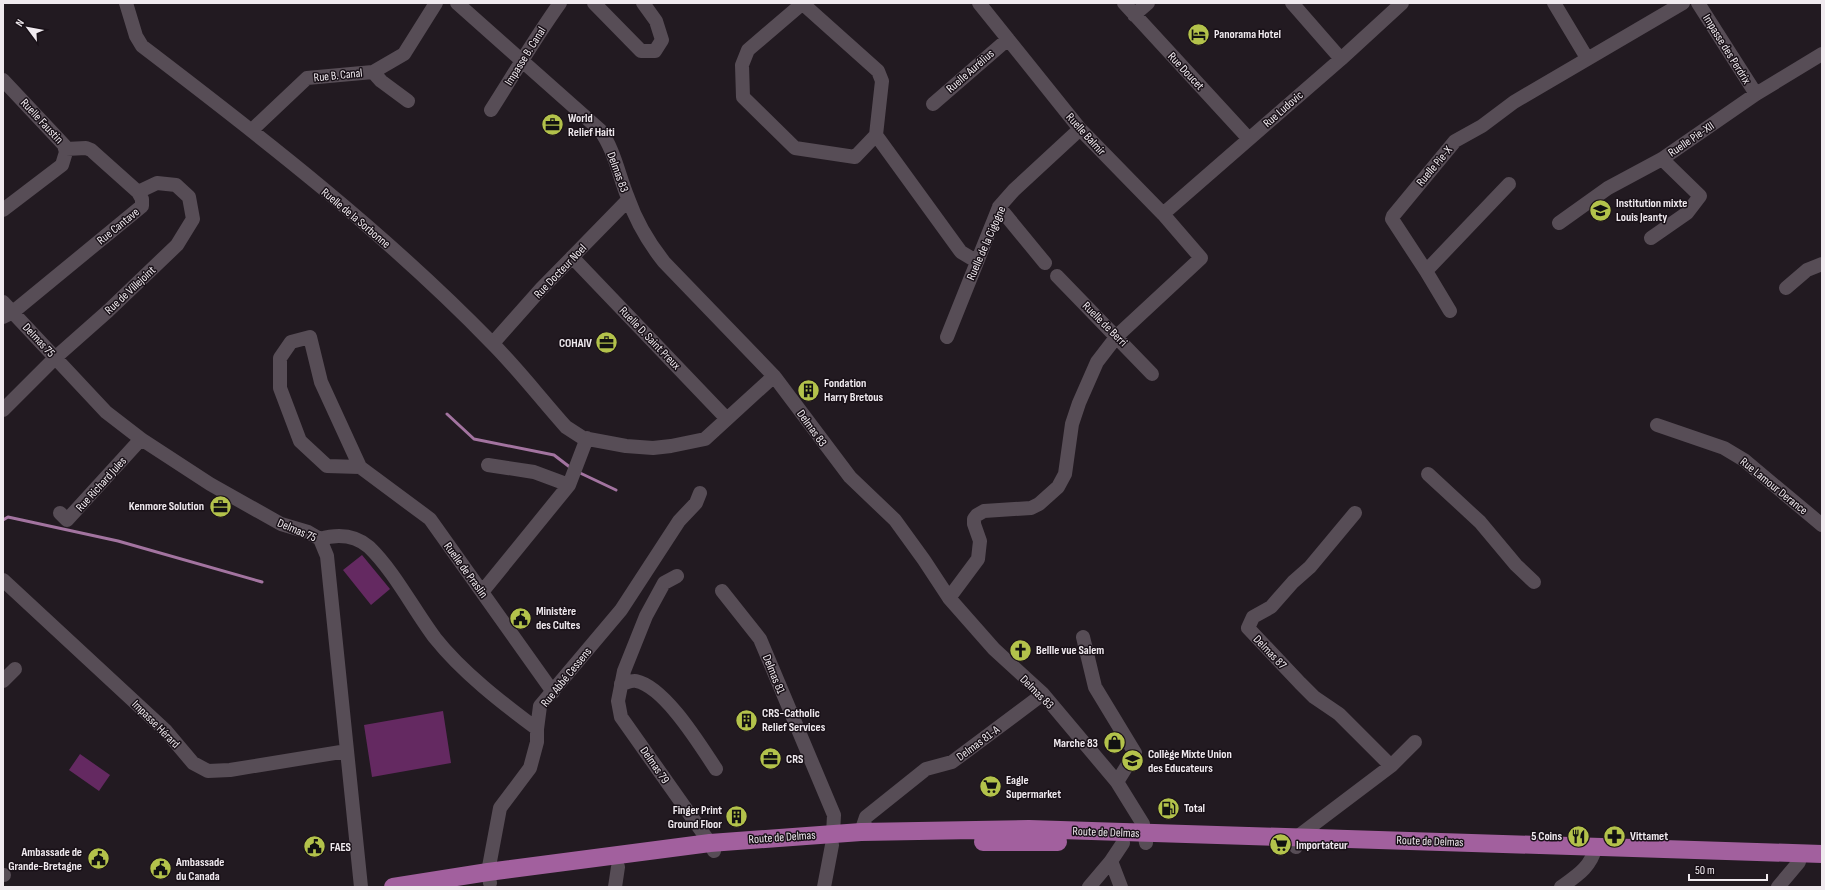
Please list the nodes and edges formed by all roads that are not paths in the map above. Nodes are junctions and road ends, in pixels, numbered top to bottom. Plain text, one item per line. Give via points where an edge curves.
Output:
1 (126, 3) edge
2 (436, 3) edge
3 (457, 3) edge
4 (560, 3) edge
5 (594, 3) edge
6 (644, 3) edge
7 (803, 3) edge
8 (979, 3) edge
9 (1124, 3) edge
10 (1148, 3) edge
11 (1292, 3) edge
12 (1402, 3) edge
13 (1554, 3) edge
14 (1683, 3) edge
15 (1698, 3) edge
16 (1134, 15) junction
17 (1008, 39) junction
18 (1822, 54) edge
19 (1587, 58) junction
20 (1341, 59) junction
21 (522, 62) junction
22 (373, 72) junction
23 (3, 80) edge
24 (1756, 94) junction
25 (408, 101) dead end
26 (933, 104) dead end
27 (491, 110) dead end
28 (1080, 129) junction
29 (252, 130) junction
30 (876, 135) junction
31 (1249, 139) junction
32 (66, 149) junction
33 (1662, 159) junction
34 (1509, 184) dead end
35 (138, 192) junction
36 (628, 200) junction
37 (999, 207) junction
38 (3, 210) edge
39 (1163, 214) junction
40 (1559, 223) dead end
41 (1651, 238) dead end
42 (572, 257) junction
43 (976, 262) junction
44 (1045, 263) dead end
45 (1822, 264) edge
46 (1426, 272) junction
47 (1056, 276) dead end
48 (1786, 288) dead end
49 (3, 302) edge
50 (1450, 311) dead end
51 (8, 314) edge
52 (1117, 336) junction
53 (947, 337) dead end
54 (493, 343) junction
55 (56, 357) junction
56 (1152, 374) dead end
57 (774, 376) junction
58 (3, 410) edge
59 (727, 419) junction
60 (1657, 425) dead end
61 (587, 438) junction
62 (141, 440) junction
63 (488, 465) dead end
64 (360, 467) junction
65 (1428, 474) dead end
66 (569, 485) junction
67 (700, 493) dead end
68 (60, 513) dead end
69 (1355, 513) dead end
70 (1822, 525) edge
71 (320, 539) junction
72 (676, 576) dead end
73 (3, 580) edge
74 (1534, 582) dead end
75 (722, 591) dead end
76 (482, 592) junction
77 (949, 598) junction
78 (1083, 636) dead end
79 (15, 669) dead end
80 (623, 678) junction
81 (3, 681) edge
82 (553, 692) junction
83 (1043, 694) junction
84 (537, 729) junction
85 (1415, 742) dead end
86 (347, 751) junction
87 (1391, 766) junction
88 (716, 770) dead end
89 (1117, 782) junction
90 (862, 832) junction
91 (1145, 838) junction
92 (833, 839) junction
93 (1296, 842) junction
94 (1123, 843) junction
95 (712, 847) junction
96 (1595, 851) junction
97 (1822, 854) edge
98 (1112, 861) junction
99 (1799, 862) junction
100 (1822, 863) edge
101 (618, 867) junction
102 (489, 878) junction
103 (361, 887) edge
104 (393, 887) edge
105 (470, 887) edge
106 (615, 887) edge
107 (824, 887) edge
108 (1089, 887) edge
109 (1121, 887) edge
110 (1561, 887) edge
111 (1778, 887) edge

1 - 29 street, Ruelle de la Sorbonne via 136,36 142,46
2 - 22 street, Rue B. Canal via 404,54
3 - 21 street, Delmas 83
4 - 21 street, Impasse B. Canal via 540,30
5 - 6 street via 641,51 654,51 662,40 656,22
7 - 30 street via 878,71 882,81
7 - 30 street via 748,50 742,64 743,97 796,148 855,156
8 - 17 street, Ruelle Balmir
9 - 16 street, Rue Doucet
10 - 16 street
11 - 20 street
12 - 20 street, Rue Ludovic
13 - 19 street
14 - 19 street, Ruelle Pie-X
15 - 24 street, Impasse des Perdrix
16 - 31 street, Rue Doucet
17 - 26 street, Ruelle Aurélius
17 - 28 street, Ruelle Balmir
18 - 24 street, Ruelle Pie-XII
19 - 46 street, Ruelle Pie-X via 1455,141 1393,216 1393,223
20 - 31 street, Rue Ludovic
21 - 27 street, Impasse B. Canal
21 - 36 street, Delmas 83 via 600,130 606,139
22 - 25 street via 380,81
22 - 29 street, Rue B. Canal via 308,78
23 - 32 street, Ruelle Faustin
24 - 33 street, Ruelle Pie-XII
28 - 37 street, Ruelle de la Cigogne
28 - 39 street, Ruelle Balmir
29 - 54 street, Ruelle de la Sorbonne via 390,246
30 - 43 street via 961,252
31 - 39 street, Rue Ludovic
32 - 35 street, Rue Cantave via 91,150
32 - 38 street, Ruelle Faustin via 62,165
33 - 40 street, Ruelle Pie-XII via 1608,188
33 - 41 street via 1700,196 1687,213
34 - 46 street
35 - 51 street, Rue Cantave via 142,206
35 - 55 street, Rue de Villejoint via 157,183 176,185 189,197 193,219 177,245
36 - 42 street, Rue Docteur Noel
36 - 57 street, Delmas 83 via 653,248 664,262
37 - 43 street, Ruelle de la Cigogne
37 - 44 street
39 - 52 street, Ruelle Balmir via 1201,258
42 - 54 street, Rue Docteur Noel
42 - 59 street, Ruelle D. Saint Preux
43 - 53 street, Ruelle de la Cigogne
45 - 48 street via 1807,270
46 - 50 street, Ruelle Pie-X
47 - 52 street, Ruelle de Berri
49 - 51 street, Delmas 75
51 - 55 street, Delmas 75
52 - 56 street, Ruelle de Berri
52 - 77 street via 1097,362 1078,403 1072,424 1065,474 1058,487 1031,508 984,511 977,515 974,519 980,541 978,559
54 - 61 street, Ruelle de la Sorbonne via 566,427 575,434
55 - 58 street, Rue de Villejoint
55 - 62 street, Delmas 75 via 106,412
57 - 59 street
57 - 77 street, Delmas 83 via 842,467 894,520
59 - 61 street, Ruelle de la Sorbonne via 705,439 671,446 626,446
60 - 70 street, Rue Lamour Derance via 1724,448 1744,460
61 - 66 street
62 - 68 street, Rue Richard Jules via 68,520
62 - 71 street, Delmas 75 via 210,484 281,524 308,532
63 - 66 street via 534,472
64 - 64 street via 321,382 310,337 291,342 280,358 280,388 300,441 327,466
64 - 76 street, Ruelle de Praslin via 430,519
65 - 74 street via 1480,522 1516,565
66 - 76 street
67 - 82 street, Rue Abbé Cessens via 696,503 679,521 621,610
69 - 87 street, Delmas 87 via 1310,567 1271,607 1253,617 1248,628 1314,697 1339,714
71 - 84 street via 350,536 368,547 391,574 448,654 510,709
71 - 86 street, Delmas 75 via 327,556
72 - 80 street, Delmas 79 via 660,588 646,616
73 - 86 street, Impasse Hérard via 166,731 193,763 208,771 230,770
75 - 92 street, Delmas 81 via 760,639 834,815
76 - 82 street, Ruelle de Praslin
77 - 83 street, Delmas 83 via 999,654
78 - 89 street via 1095,687 1135,753
79 - 81 street
80 - 88 street via 648,685 663,697
80 - 95 street, Delmas 79 via 618,701 621,717
82 - 84 street, Rue Abbé Cessens via 540,706
83 - 89 street, Delmas 83
83 - 90 street, Delmas 81-A via 952,762 926,769 866,817
84 - 102 street, Rue Abbé Cessens via 537,742 530,768 500,808
85 - 87 street
86 - 103 street, Delmas 75
87 - 93 street
89 - 91 street, Delmas 83 via 1143,824
90 - 91 main road, Route de Delmas via 1028,829
90 - 92 main road, Route de Delmas
91 - 93 main road, Route de Delmas
91 - 94 main road, Route de Delmas
92 - 94 main road, Route de Delmas
92 - 95 main road, Route de Delmas
92 - 107 street, Delmas 81
93 - 96 main road, Route de Delmas
94 - 98 street
95 - 101 main road, Route de Delmas
95 - 102 main road, Route de Delmas
96 - 97 main road, Route de Delmas
96 - 99 main road, Route de Delmas
96 - 110 street via 1586,868
98 - 108 street
98 - 109 street
99 - 100 main road, Route de Delmas
99 - 111 street
101 - 102 main road, Route de Delmas
101 - 106 street
102 - 104 main road, Route de Delmas
102 - 105 main road, Route de Delmas

